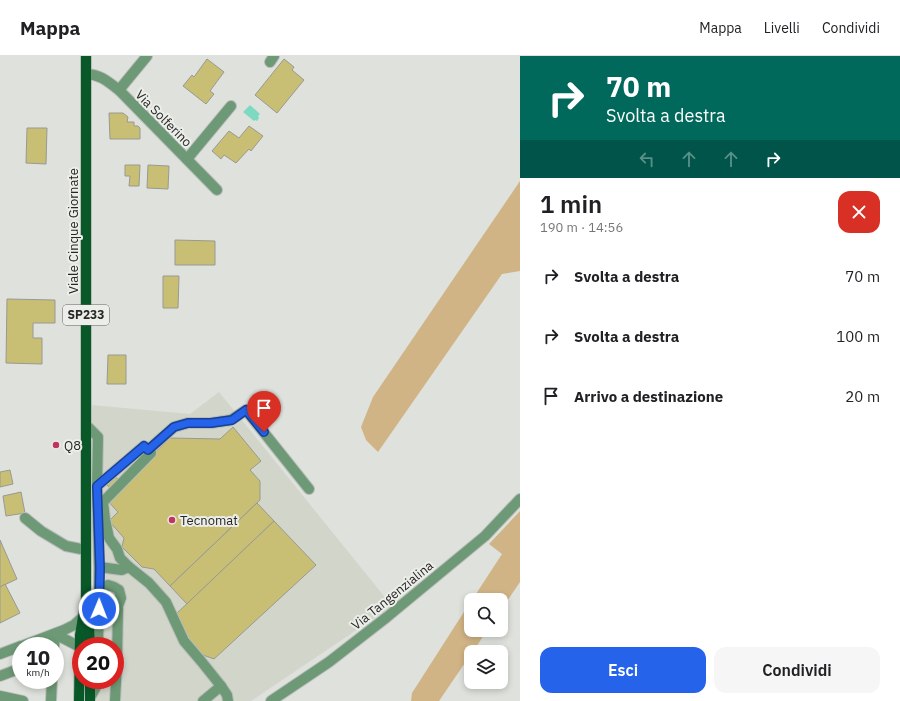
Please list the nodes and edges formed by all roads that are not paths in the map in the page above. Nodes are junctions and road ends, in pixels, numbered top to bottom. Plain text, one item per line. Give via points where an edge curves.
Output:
1 (86, 56) edge
2 (147, 56) edge
3 (87, 74) junction
4 (119, 90) junction
5 (231, 106) dead end
6 (187, 159) junction
7 (217, 190) dead end
8 (86, 426) junction
9 (148, 450) junction
10 (97, 486) junction
11 (309, 490) dead end
12 (520, 499) edge
13 (25, 518) dead end
14 (86, 550) junction
15 (100, 568) junction
16 (126, 568) junction
17 (114, 587) junction
18 (99, 596) junction
19 (86, 606) junction
20 (83, 617) junction
21 (55, 634) junction
22 (46, 637) edge
23 (55, 637) edge
24 (81, 637) edge
25 (87, 637) edge
26 (98, 637) edge
27 (72, 641) edge
28 (12, 649) edge
29 (0, 654) edge
30 (12, 671) edge
31 (0, 676) edge
32 (221, 686) junction
33 (52, 689) edge
34 (80, 689) edge
35 (95, 689) edge
36 (0, 696) edge
37 (90, 698) edge
38 (23, 701) edge
39 (51, 701) edge
40 (79, 701) edge
41 (115, 701) edge
42 (203, 701) edge
43 (228, 701) edge
44 (271, 701) edge

1 - 3 main road, Viale Cinque Giornate / SP233
2 - 4 street
3 - 4 street, Via Solferino via 105,79
3 - 8 main road, Viale Cinque Giornate / SP233
4 - 6 street, Via Solferino
5 - 6 street
6 - 7 street, Via Solferino
8 - 10 street via 98,438
8 - 14 main road, Viale Cinque Giornate / SP233
9 - 10 street via 144,446
9 - 11 street via 174,427 188,423 232,420 246,410
9 - 16 street via 151,453 103,502 109,538
10 - 15 street
12 - 44 street, Via Tangenzialina via 484,536 387,617 329,662
13 - 14 street via 66,546
14 - 19 main road, Viale Cinque Giornate / SP233
15 - 16 street
15 - 18 street
16 - 17 street via 116,578
16 - 32 street via 149,583 166,602 184,641
17 - 18 street via 108,586
17 - 41 street via 119,590 121,598 118,606
18 - 26 street
19 - 20 main road
19 - 25 main road via 89,627
20 - 21 street via 74,625
20 - 24 main road
21 - 22 street
21 - 23 street
21 - 27 street
28 - 29 street
30 - 31 street
32 - 42 street
32 - 43 street
33 - 39 street
34 - 40 main road
35 - 37 street
36 - 38 street

